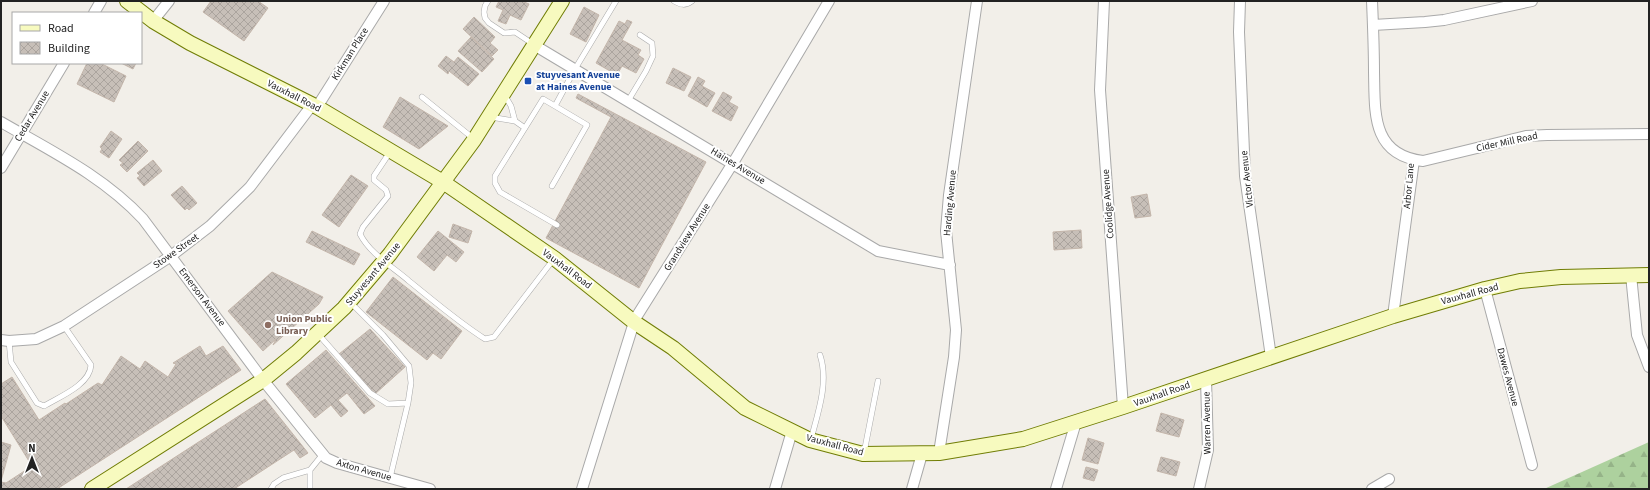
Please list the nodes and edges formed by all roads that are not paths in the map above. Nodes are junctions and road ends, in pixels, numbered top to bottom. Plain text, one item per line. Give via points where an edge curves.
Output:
1 (101, 1) edge
2 (127, 1) edge
3 (169, 1) edge
4 (384, 1) edge
5 (488, 1) edge
6 (562, 1) edge
7 (616, 1) edge
8 (674, 1) edge
9 (692, 1) edge
10 (829, 1) edge
11 (977, 1) edge
12 (1104, 1) edge
13 (1240, 1) edge
14 (1372, 1) edge
15 (1532, 1) edge
16 (95, 12) edge
17 (141, 12) edge
18 (142, 13) edge
19 (153, 21) junction
20 (1373, 25) junction
21 (640, 35) dead end
22 (534, 45) junction
23 (63, 64) edge
24 (575, 69) junction
25 (504, 93) junction
26 (422, 97) dead end
27 (628, 101) junction
28 (315, 106) junction
29 (555, 106) junction
30 (489, 117) junction
31 (515, 121) junction
32 (1, 122) edge
33 (525, 128) junction
34 (21, 134) junction
35 (1649, 134) edge
36 (474, 140) junction
37 (391, 150) junction
38 (1414, 160) junction
39 (733, 163) junction
40 (1, 168) edge
41 (443, 182) junction
42 (552, 186) dead end
43 (557, 225) dead end
44 (171, 256) junction
45 (554, 258) junction
46 (385, 261) junction
47 (950, 265) junction
48 (1631, 275) junction
49 (1649, 275) edge
50 (1485, 289) junction
51 (350, 302) junction
52 (1393, 316) junction
53 (634, 322) junction
54 (64, 326) junction
55 (317, 333) junction
56 (5, 341) edge
57 (820, 355) dead end
58 (1271, 356) junction
59 (1649, 367) edge
60 (1206, 379) junction
61 (263, 380) junction
62 (878, 382) dead end
63 (408, 403) junction
64 (1122, 407) junction
65 (1076, 422) junction
66 (792, 431) junction
67 (811, 440) junction
68 (939, 453) junction
69 (323, 454) junction
70 (864, 454) junction
71 (922, 454) junction
72 (1532, 465) dead end
73 (310, 470) junction
74 (390, 478) junction
75 (1388, 479) dead end
76 (92, 489) edge
77 (271, 489) edge
78 (310, 489) edge
79 (430, 489) edge
80 (582, 489) edge
81 (776, 489) edge
82 (912, 489) edge
83 (1056, 489) edge
84 (1199, 489) edge
85 (1372, 489) edge

1 - 16 street
2 - 17 street, Vauxhall Road
3 - 19 street
4 - 28 street, Kirkman Place
5 - 22 lane via 484,6 484,12 489,23 504,33 515,32
6 - 22 street, Stuyvesant Avenue
7 - 24 lane
8 - 9 lane via 686,5
10 - 39 street, Grandview Avenue
11 - 47 street, Harding Avenue via 949,195 946,232
12 - 64 street, Coolidge Avenue via 1100,90
13 - 58 street, Victor Avenue via 1245,176
14 - 20 street, Arbor Lane
15 - 20 street via 1444,20
18 - 19 street, Vauxhall Road
19 - 28 street, Vauxhall Road via 190,43
20 - 38 street, Arbor Lane via 1375,113 1379,129 1391,149
21 - 27 lane via 652,43 653,56
22 - 24 street, Haines Avenue
22 - 25 street, Stuyvesant Avenue
23 - 34 street, Cedar Avenue
24 - 27 street, Haines Avenue
24 - 29 lane
25 - 30 street, Stuyvesant Avenue
25 - 31 lane
26 - 36 lane
27 - 39 street, Haines Avenue
28 - 37 street, Vauxhall Road
28 - 44 street, Stowe Street via 250,187 210,226
29 - 33 lane via 543,99
29 - 42 lane via 587,125
30 - 31 lane
30 - 36 street, Stuyvesant Avenue
31 - 33 lane
32 - 34 street, Emerson Avenue
33 - 43 lane via 498,170 495,183 500,192
34 - 40 street, Cedar Avenue
34 - 44 street, Emerson Avenue via 95,177 116,193 142,219
35 - 38 street, Cider Mill Road via 1526,136 1437,158
36 - 41 street, Stuyvesant Avenue
37 - 41 street, Vauxhall Road
37 - 46 lane via 374,176 374,180 386,190 388,196 360,234 365,243
38 - 52 street, Arbor Lane
39 - 47 street, Haines Avenue via 878,251
39 - 53 street, Grandview Avenue
41 - 45 street, Vauxhall Road
41 - 46 street, Stuyvesant Avenue
44 - 54 street, Stowe Street
44 - 61 street, Emerson Avenue
45 - 46 lane via 494,337 485,339 467,328
45 - 53 street, Vauxhall Road
46 - 51 street, Stuyvesant Avenue
47 - 68 street, Harding Avenue via 956,330 955,350
48 - 49 street, Vauxhall Road
48 - 50 street, Vauxhall Road via 1561,277 1520,281
48 - 59 street via 1637,335
50 - 52 street, Vauxhall Road
50 - 72 street, Dawes Avenue
51 - 55 street, Stuyvesant Avenue
51 - 63 lane via 409,366 411,383
52 - 58 street, Vauxhall Road
53 - 66 street, Vauxhall Road via 673,348 745,408
53 - 80 street, Grandview Avenue
54 - 56 street, Stowe Street via 36,339
54 - 56 lane via 90,365 90,370 84,381 44,406 37,403 11,362
55 - 61 street, Stuyvesant Avenue
55 - 63 lane via 370,393 388,404
57 - 67 lane via 823,385
58 - 60 street, Vauxhall Road
60 - 64 street, Vauxhall Road
60 - 84 street, Warren Avenue via 1208,450
61 - 69 street, Axton Avenue
61 - 76 street, Stuyvesant Avenue
62 - 70 lane
63 - 74 lane
64 - 65 street, Vauxhall Road
65 - 68 street, Vauxhall Road via 1023,439
65 - 83 street
66 - 67 street, Vauxhall Road
66 - 81 street
67 - 70 street, Vauxhall Road
68 - 71 street, Vauxhall Road
69 - 73 lane
69 - 74 street, Axton Avenue via 337,463
70 - 71 street, Vauxhall Road
71 - 82 street
73 - 77 lane via 283,478
73 - 78 lane
74 - 79 street, Axton Avenue
75 - 85 street

